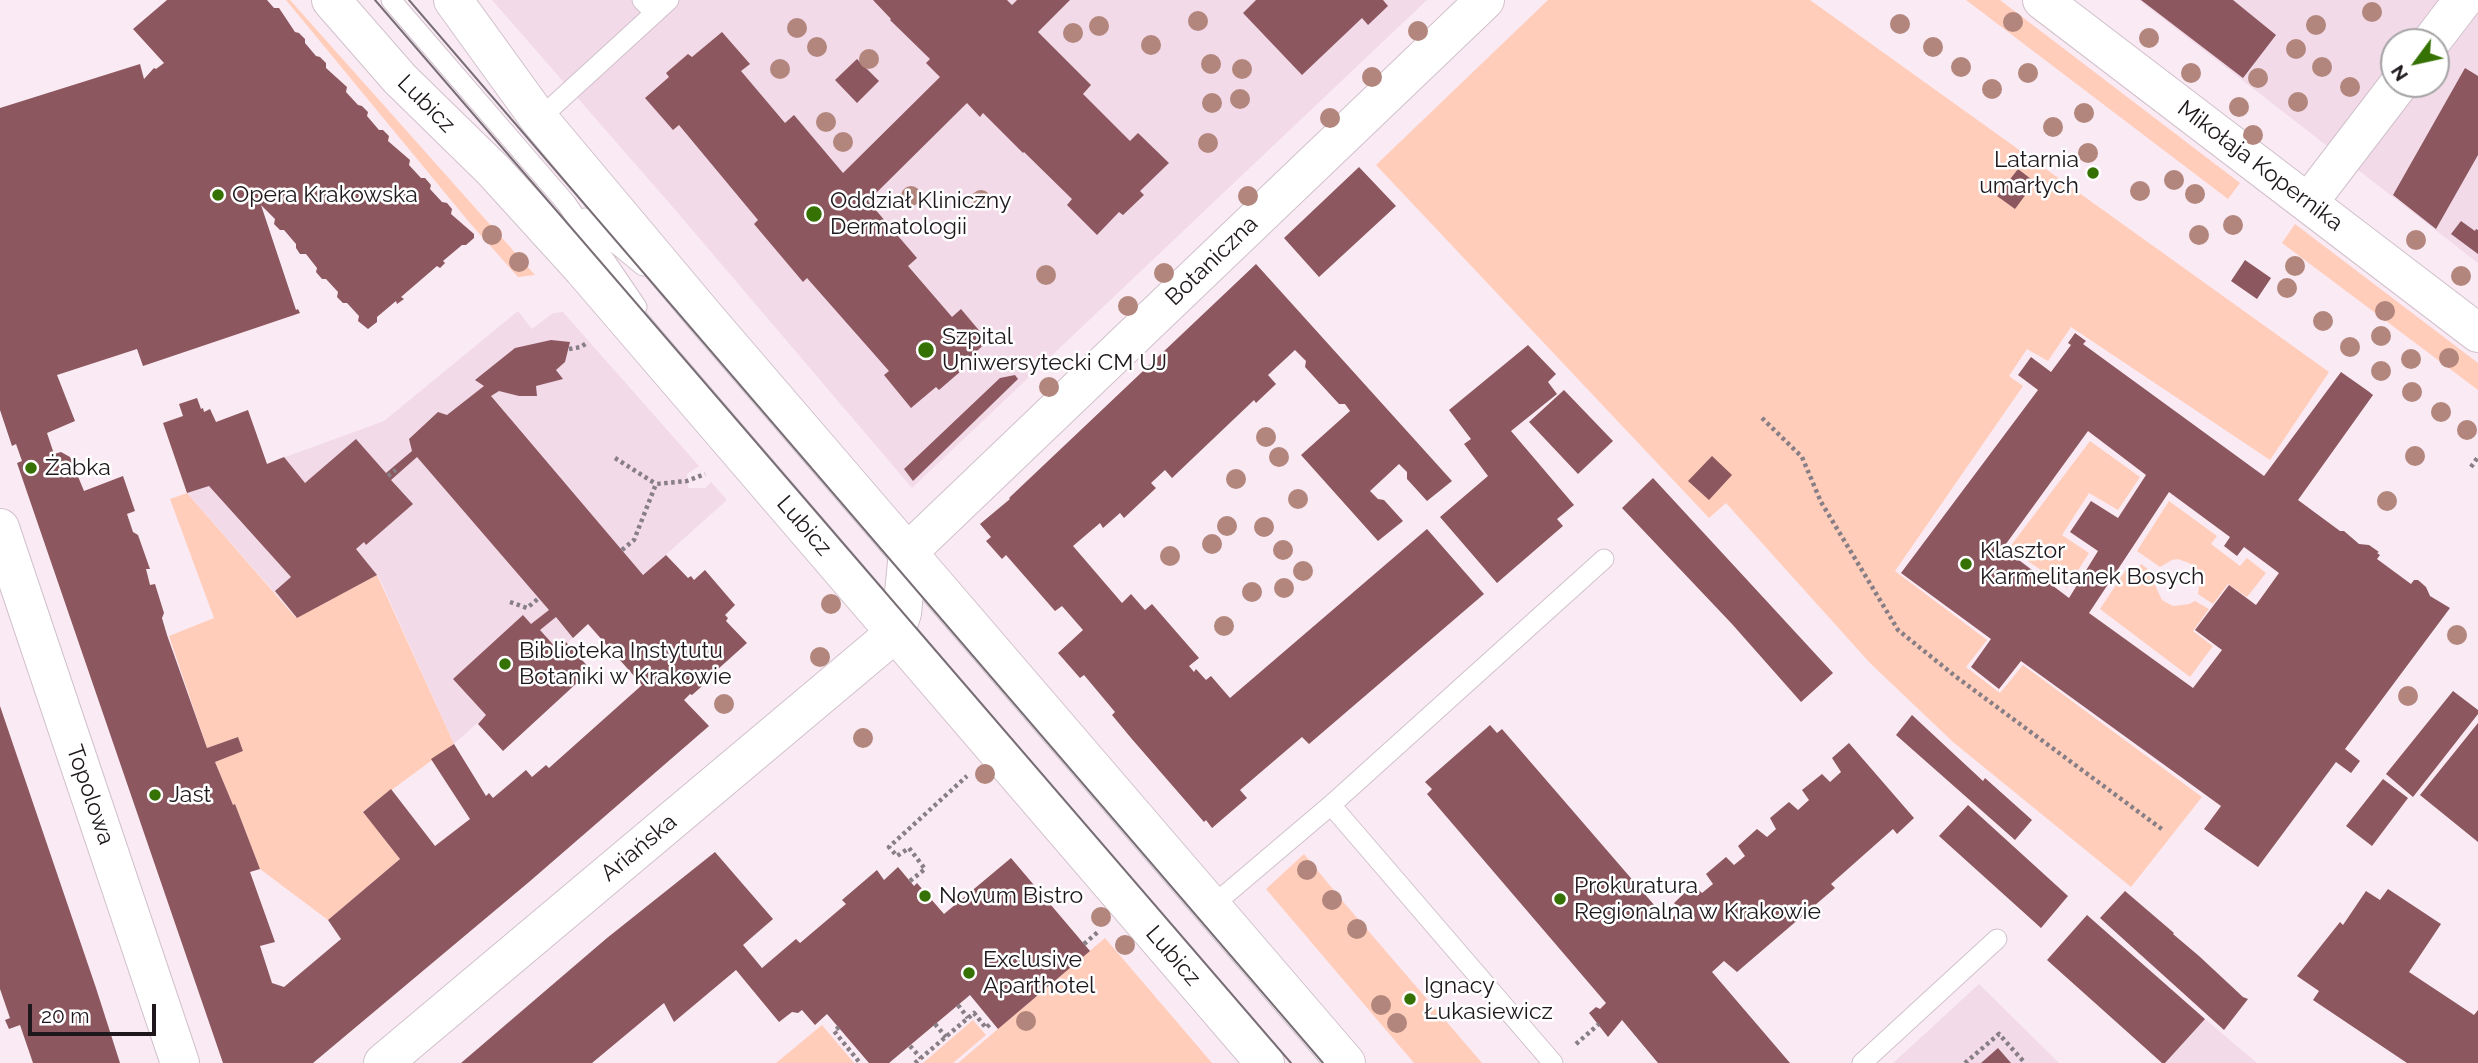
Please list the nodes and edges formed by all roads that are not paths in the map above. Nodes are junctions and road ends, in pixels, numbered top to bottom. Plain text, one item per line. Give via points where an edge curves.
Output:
1 (331, 0) edge
2 (391, 0) edge
3 (453, 0) edge
4 (1485, 0) edge
5 (2042, 0) edge
6 (655, 4) edge
7 (2388, 98) edge
8 (539, 119) junction
9 (566, 203) junction
10 (2308, 203) junction
11 (706, 318) junction
12 (2478, 333) edge
13 (718, 426) junction
14 (0, 528) edge
15 (908, 552) junction
16 (1604, 559) dead end
17 (895, 633) junction
18 (1331, 805) junction
19 (1212, 906) junction
20 (1997, 939) dead end
21 (180, 1063) edge
22 (383, 1063) edge
23 (1265, 1063) edge
24 (1346, 1063) edge
25 (1553, 1063) edge
26 (1863, 1063) edge

1 - 13 street, Lubicz via 400,79 510,188
2 - 9 lane
3 - 8 street
4 - 15 street, Botaniczna
5 - 10 street, Mikołaja Kopernika
6 - 8 lane
7 - 10 street
8 - 11 street
9 - 11 lane
9 - 13 lane
10 - 12 street, Mikołaja Kopernika
11 - 15 street
13 - 17 street, Lubicz
14 - 21 street, Topolowa
15 - 17 street via 902,614
15 - 19 street
16 - 18 lane
17 - 22 street, Ariańska
17 - 23 street, Lubicz
18 - 19 lane
18 - 25 lane
19 - 24 street
20 - 26 lane

